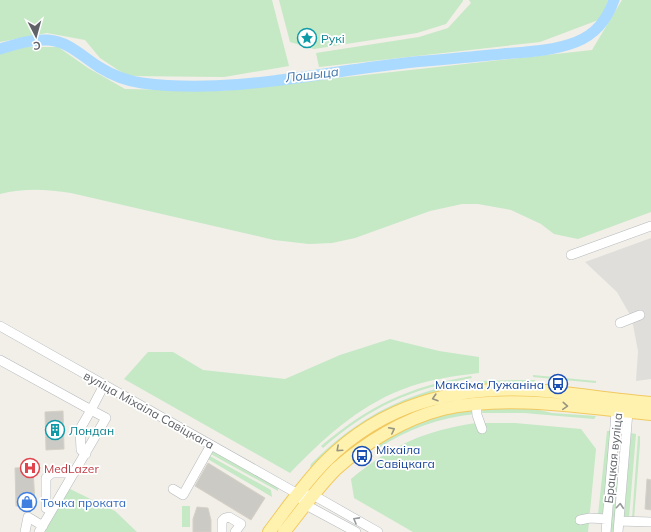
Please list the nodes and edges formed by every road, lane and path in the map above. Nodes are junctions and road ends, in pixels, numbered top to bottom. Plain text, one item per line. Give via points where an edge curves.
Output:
1 (651, 226) edge
2 (571, 255) dead end
3 (640, 315) dead end
4 (620, 323) dead end
5 (0, 326) edge
6 (0, 360) edge
7 (104, 385) junction
8 (622, 400) junction
9 (651, 403) edge
10 (476, 404) junction
11 (91, 410) junction
12 (622, 412) junction
13 (651, 414) edge
14 (482, 429) dead end
15 (211, 445) junction
16 (86, 454) junction
17 (191, 460) dead end
18 (200, 464) junction
19 (74, 473) junction
20 (173, 490) dead end
21 (298, 494) junction
22 (309, 500) junction
23 (51, 510) junction
24 (607, 519) junction
25 (580, 520) dead end
26 (619, 521) junction
27 (651, 522) edge
28 (41, 529) edge
29 (25, 532) edge
30 (222, 532) edge
31 (236, 532) edge
32 (269, 532) edge
33 (284, 532) edge
34 (356, 532) edge
35 (378, 532) edge
36 (606, 532) edge
37 (618, 532) edge

1 - 2 street
3 - 4 street
5 - 7 street, вуліца Міхаіла Савіцкага
6 - 11 street
7 - 11 street
7 - 15 street, вуліца Міхаіла Савіцкага
8 - 9 main road
8 - 12 street, Брацкая вуліца
8 -> 21 main road via 504,389 477,390 438,397 407,407 361,432 326,461
10 -> 12 main road via 532,404
10 - 14 street
22 -> 10 main road via 335,470 384,434 414,419 444,409
11 - 16 street via 80,429 81,450
11 - 16 street via 106,418
12 - 13 main road
12 - 24 street, Брацкая вуліца
26 -> 12 street, Брацкая вуліца
15 - 18 street
15 - 21 street, вуліца Міхаіла Савіцкага
16 - 19 street
17 - 18 street
18 - 20 street via 183,495
19 - 23 street
19 - 23 street via 52,473 46,478 46,508
21 - 22 street, вуліца Міхаіла Савіцкага
21 - 32 main road
22 - 33 main road
22 - 34 street, вуліца Міхаіла Савіцкага
35 -> 22 street, вуліца Міхаіла Савіцкага
23 - 28 street
24 - 25 street
24 - 36 street, Брацкая вуліца
26 - 27 street
26 - 37 street, Брацкая вуліца
28 - 29 street via 28,517
30 - 31 street via 222,521 229,517 241,524

